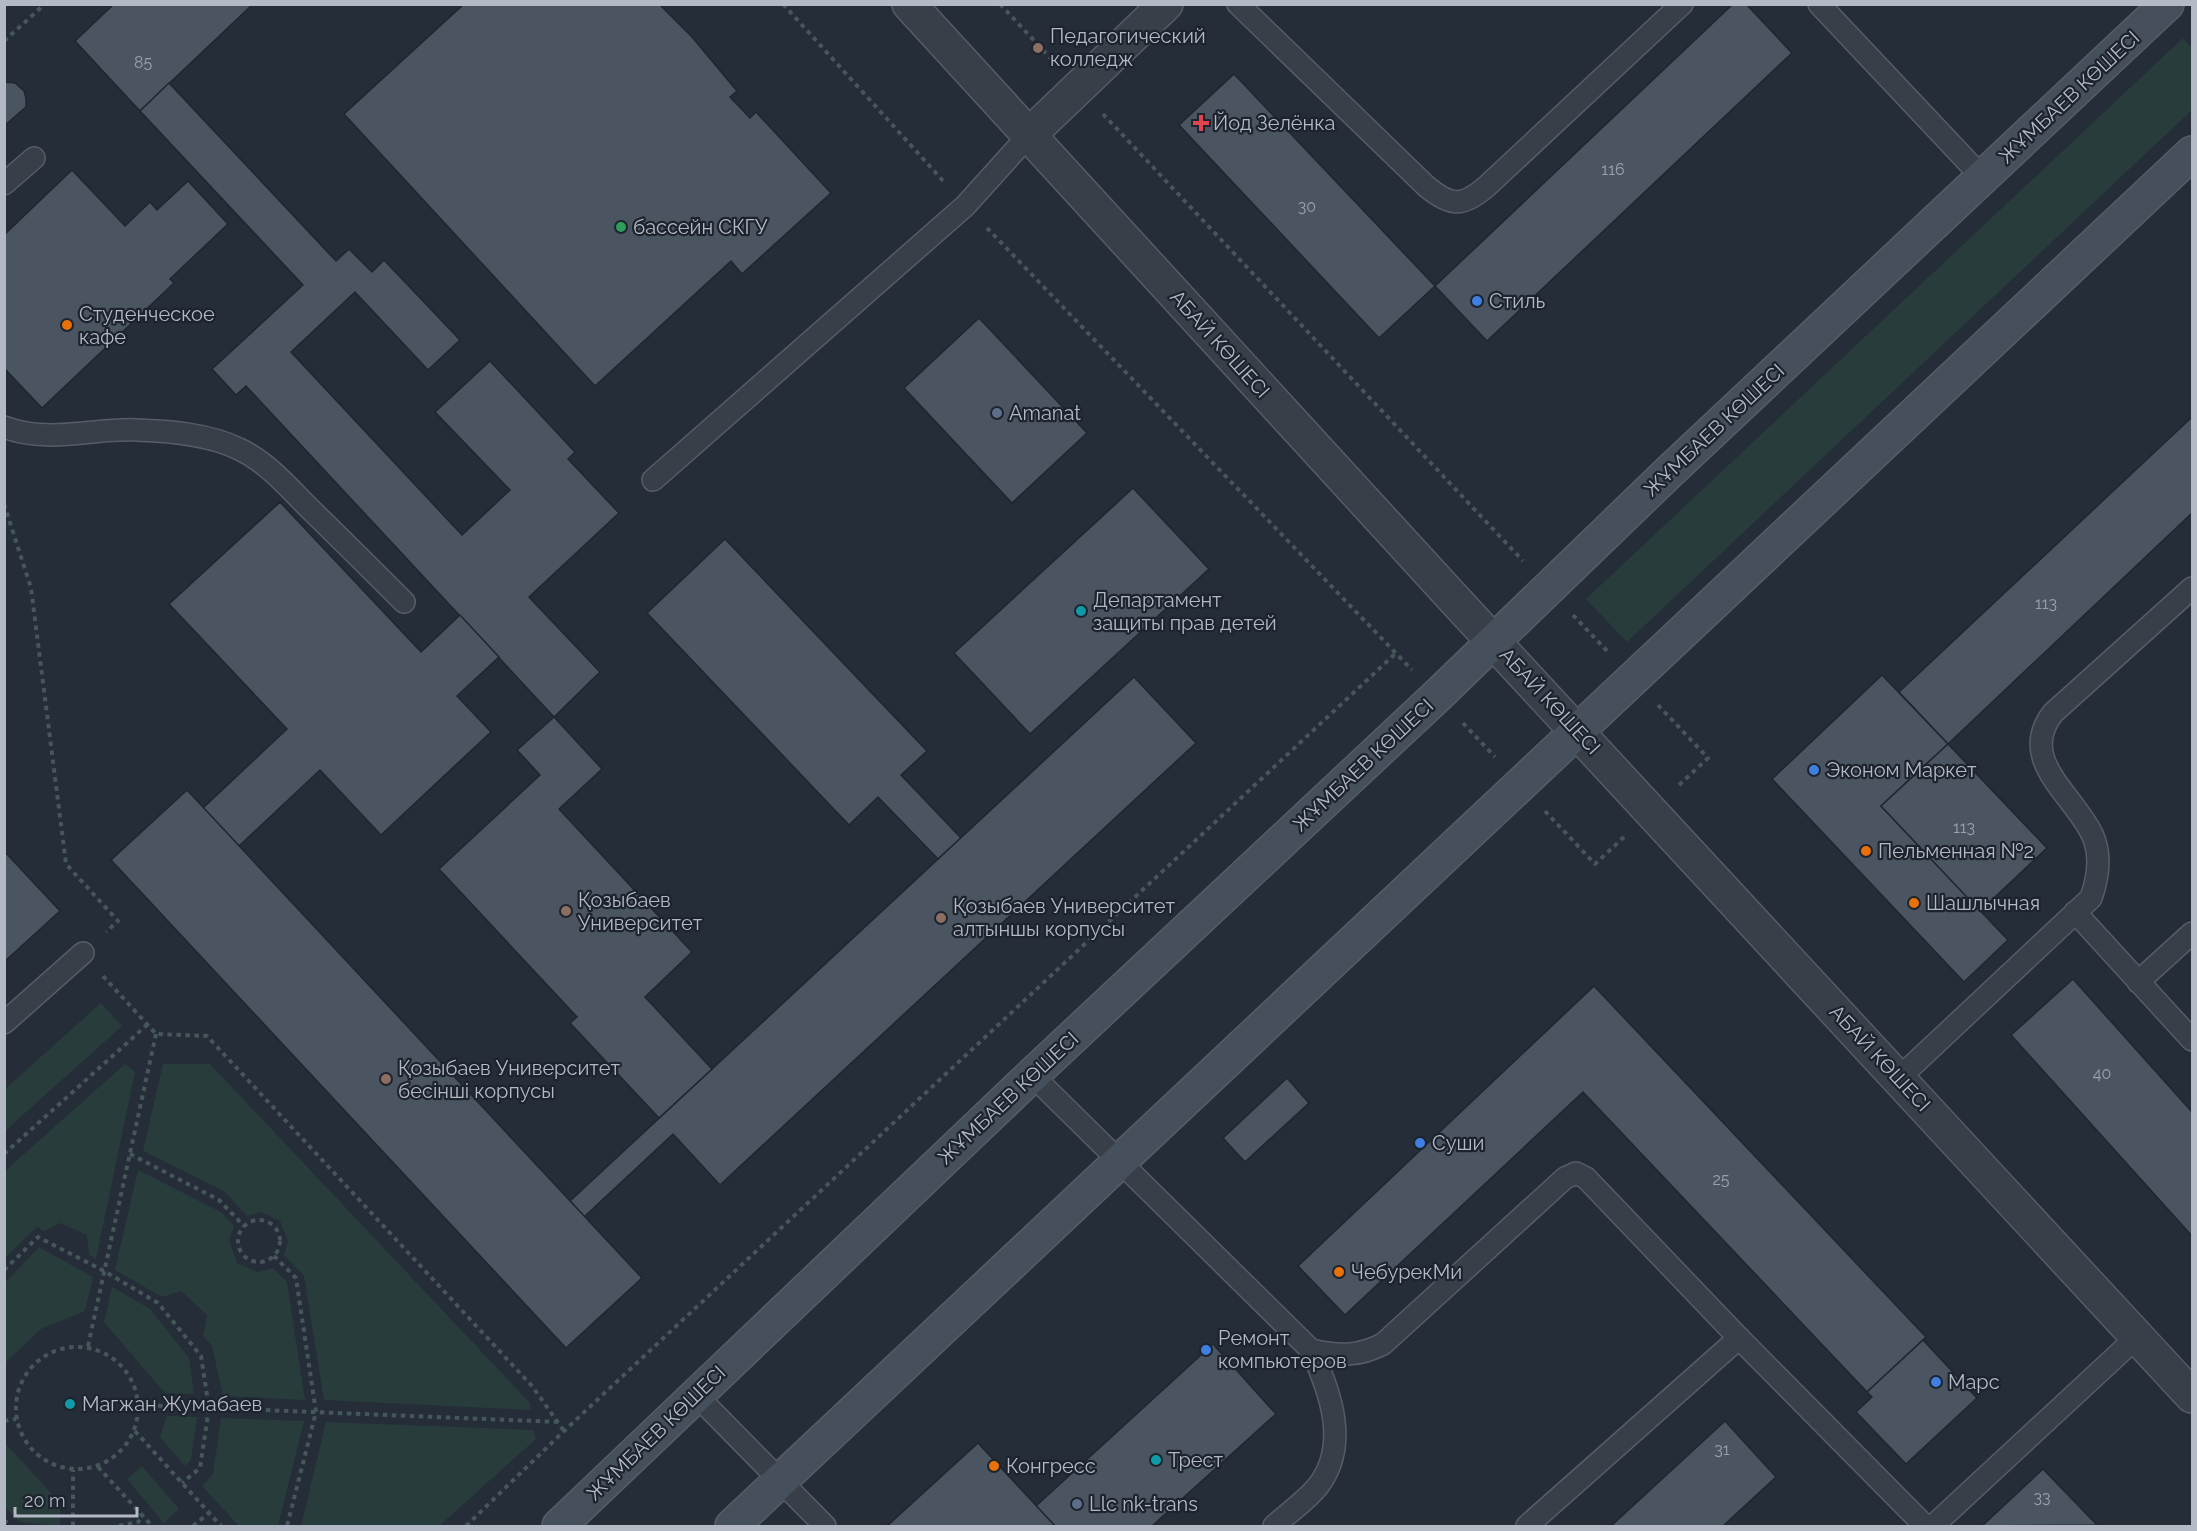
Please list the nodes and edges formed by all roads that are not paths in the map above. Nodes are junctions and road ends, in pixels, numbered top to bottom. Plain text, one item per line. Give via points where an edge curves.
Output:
1 (909, 4) edge
2 (1166, 4) edge
3 (1238, 4) edge
4 (1682, 4) edge
5 (1819, 4) edge
6 (2167, 4) edge
7 (1029, 135) junction
8 (2193, 153) edge
9 (34, 158) dead end
10 (1983, 178) junction
11 (4, 184) edge
12 (4, 427) edge
13 (653, 480) dead end
14 (2193, 588) edge
15 (404, 602) dead end
16 (1494, 640) junction
17 (1577, 731) junction
18 (2075, 912) junction
19 (2193, 933) edge
20 (83, 953) road end
21 (2138, 982) junction
22 (4, 1023) edge
23 (2193, 1040) edge
24 (1032, 1075) junction
25 (1899, 1078) junction
26 (1121, 1161) junction
27 (2138, 1336) junction
28 (1739, 1338) junction
29 (1311, 1350) junction
30 (695, 1394) junction
31 (2193, 1396) edge
32 (779, 1480) junction
33 (559, 1527) edge
34 (732, 1527) edge
35 (825, 1527) edge
36 (1274, 1527) edge
37 (1527, 1527) edge
38 (1925, 1527) edge
39 (1933, 1527) edge

1 - 7 street, АБАЙ КӨШЕСІ
2 - 7 street
3 - 4 lane via 1426,186 1455,203 1472,199 1487,186
5 - 10 lane
6 - 10 main road, ЖҰМБАЕВ КӨШЕСІ
7 - 13 lane via 965,206
7 - 16 street, АБАЙ КӨШЕСІ
8 - 17 main road
9 - 11 lane
10 - 16 main road, ЖҰМБАЕВ КӨШЕСІ
12 - 15 lane via 60,435 153,430 238,448 274,474
14 - 18 lane via 2043,725 2038,744 2042,760 2092,835 2097,857 2097,878 2091,898
16 - 17 street, АБАЙ КӨШЕСІ
16 - 24 main road, ЖҰМБАЕВ КӨШЕСІ
17 - 25 street, АБАЙ КӨШЕСІ
17 - 26 main road
18 - 21 lane
18 - 25 lane
19 - 21 lane
20 - 22 lane
21 - 23 lane
24 - 26 lane
24 - 30 main road, ЖҰМБАЕВ КӨШЕСІ
25 - 27 street, АБАЙ КӨШЕСІ
26 - 29 lane
26 - 32 main road
27 - 31 street, АБАЙ КӨШЕСІ
27 - 39 lane
28 - 29 lane via 1586,1178 1576,1173 1565,1178 1383,1344 1349,1356
28 - 37 lane
28 - 38 lane
29 - 36 lane via 1330,1396 1334,1445 1318,1485
30 - 32 lane
30 - 33 main road, ЖҰМБАЕВ КӨШЕСІ
32 - 34 main road
32 - 35 lane

